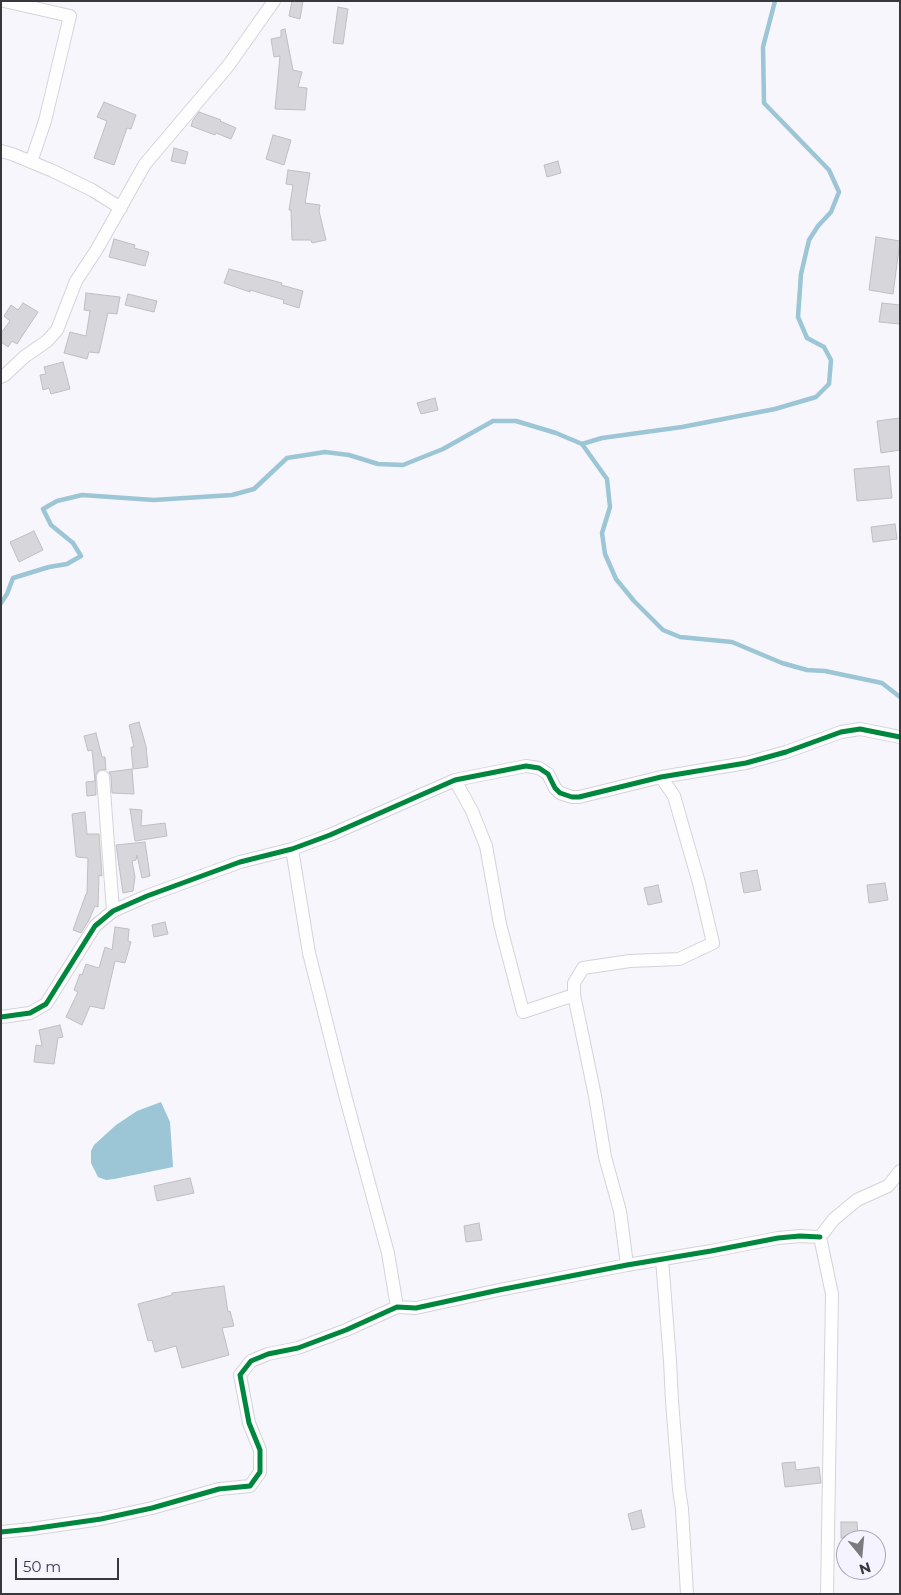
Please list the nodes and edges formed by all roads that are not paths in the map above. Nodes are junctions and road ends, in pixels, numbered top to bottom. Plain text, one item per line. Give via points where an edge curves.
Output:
1 (4, 1) edge
2 (274, 1) edge
3 (1, 152) edge
4 (31, 162) junction
5 (121, 208) junction
6 (1, 377) edge
7 (900, 737) edge
8 (103, 777) dead end
9 (661, 777) junction
10 (455, 780) junction
11 (292, 849) junction
12 (113, 911) junction
13 (574, 995) junction
14 (1, 1017) edge
15 (900, 1171) edge
16 (820, 1237) junction
17 (662, 1259) junction
18 (626, 1265) junction
19 (397, 1307) junction
20 (1, 1532) edge
21 (687, 1594) edge
22 (827, 1594) edge

1 - 4 street via 70,16 45,121
2 - 5 street via 228,66 145,164
3 - 4 street
4 - 5 street via 92,190
5 - 6 street via 76,280 57,330 48,341
7 - 9 street via 860,729 841,732 746,763
8 - 12 street
9 - 10 street via 572,797 555,788 548,774 539,768 526,766
9 - 13 street via 674,796 713,943 679,959 630,961 583,968 574,983
10 - 11 street
10 - 13 street via 486,846 500,924 523,1012
11 - 12 street via 240,862
11 - 19 street via 309,952 388,1253
12 - 14 street via 95,926 46,1004 30,1013
13 - 18 street via 605,1157 620,1211
15 - 16 street via 888,1186 857,1200 834,1219
16 - 17 street via 778,1238
16 - 22 street via 832,1294
17 - 18 street
17 - 21 street
18 - 19 street via 416,1308
19 - 20 street via 298,1348 251,1361 240,1375 249,1423 260,1450 260,1472 250,1486 219,1489 101,1519

